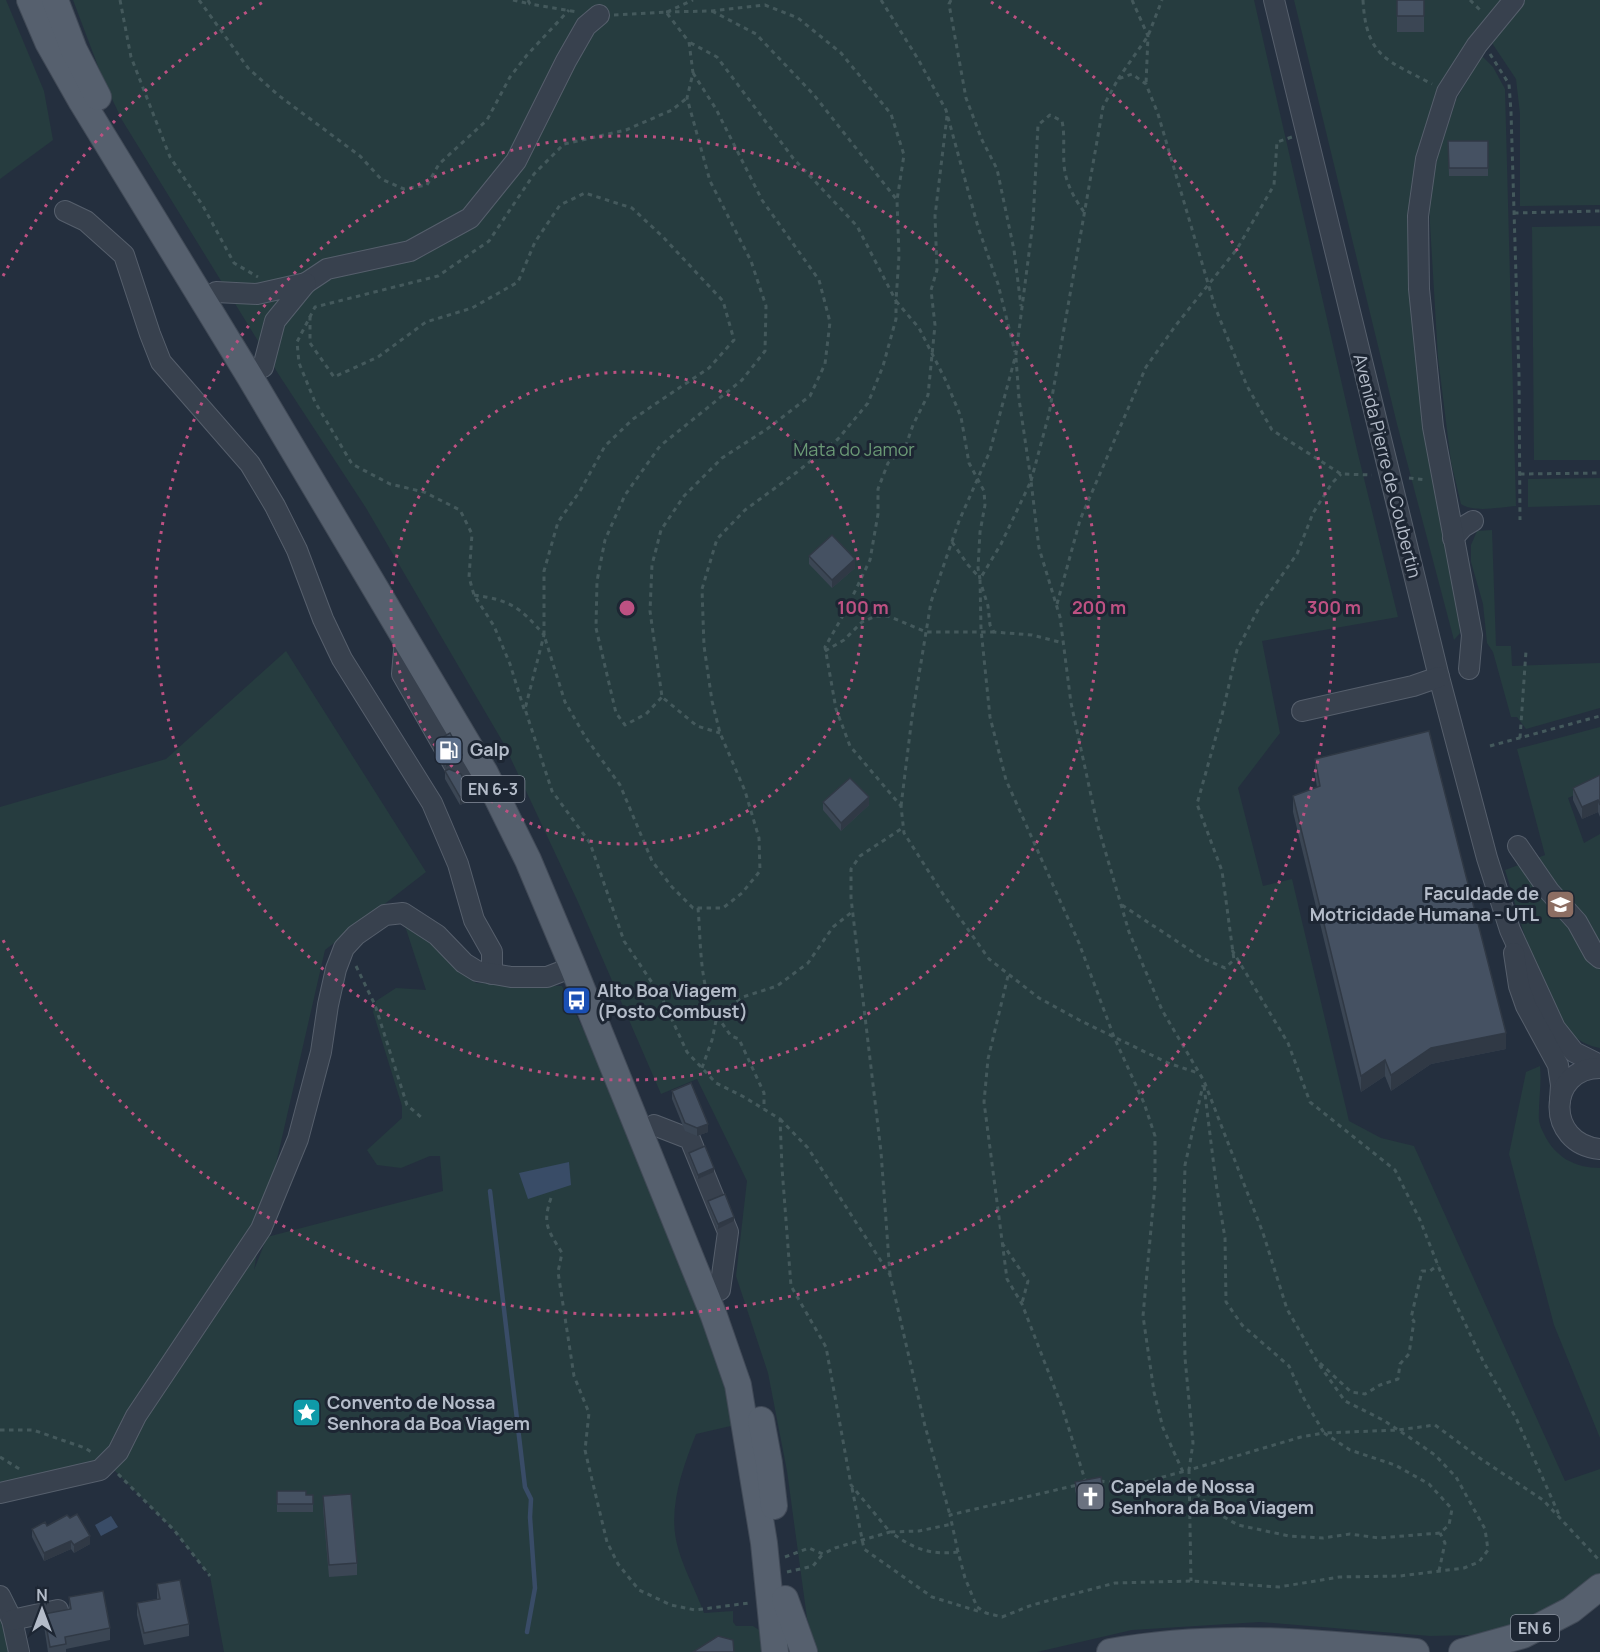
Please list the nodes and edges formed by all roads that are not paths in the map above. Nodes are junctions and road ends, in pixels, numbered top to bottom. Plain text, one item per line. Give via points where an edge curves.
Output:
1 (30, 0) edge
2 (55, 0) edge
3 (1274, 0) edge
4 (1514, 0) edge
5 (599, 15) road end
6 (65, 211) dead end
7 (306, 283) junction
8 (216, 292) junction
9 (262, 367) junction
10 (1468, 669) dead end
11 (1439, 677) junction
12 (1302, 711) dead end
13 (1518, 846) dead end
14 (1510, 930) junction
15 (1600, 958) edge
16 (573, 967) junction
17 (492, 974) junction
18 (1600, 1066) edge
19 (1560, 1100) junction
20 (1600, 1149) edge
21 (0, 1493) edge
22 (1600, 1587) edge
23 (0, 1596) edge
24 (777, 1600) junction
25 (1600, 1606) edge
26 (58, 1610) edge
27 (12, 1620) junction
28 (19, 1652) edge
29 (775, 1652) edge
30 (790, 1652) edge
31 (804, 1652) edge
32 (1110, 1652) edge
33 (1416, 1652) edge
34 (1462, 1652) edge
35 (1517, 1652) edge

1 - 16 main road, EN 6-3 via 48,42 88,112 485,773 528,860
2 - 8 main road, EN 6-3 via 94,92
3 - 11 street, Avenida Pierre de Coubertin
4 - 10 street via 1477,45 1447,92 1426,159 1418,216 1419,289 1433,427 1449,514 1473,521 1453,538 1472,634
5 - 7 street via 586,26 566,61 516,161 470,218 410,251 327,269
6 - 17 street via 86,221 124,255 161,362 250,464 275,506 342,659 432,803 458,864 474,920 492,952
7 - 8 street via 257,294
7 - 9 street via 275,321
8 - 9 main road, EN 6-3
9 - 24 main road, EN 6-3 via 498,763 541,850 720,1290 753,1382 769,1463 781,1566
11 - 12 street
11 - 14 street, Avenida Pierre de Coubertin
13 - 15 street
14 - 18 street, Avenida Pierre de Coubertin via 1564,1042
14 - 19 street, Avenida Pierre de Coubertin via 1526,1006 1558,1065
16 - 17 street via 547,977
16 - 24 main road, EN 6-3 via 714,1316 738,1385
17 - 21 street via 464,963 437,934 403,913 385,915 356,934 344,948 336,969 321,1052 298,1139 261,1229 136,1416 118,1452 100,1470
18 - 19 street via 1569,1081
19 - 20 street, Avenida Pierre de Coubertin via 1561,1120 1568,1134 1579,1143
22 - 34 main road, EN 6 via 1571,1610 1523,1635
23 - 27 street
24 - 29 main road, EN 6-3
24 - 30 main road, EN 6-3
24 - 31 main road
25 - 35 main road, EN 6 via 1543,1642
26 - 27 street
27 - 28 street
32 - 33 main road via 1179,1643 1254,1640

